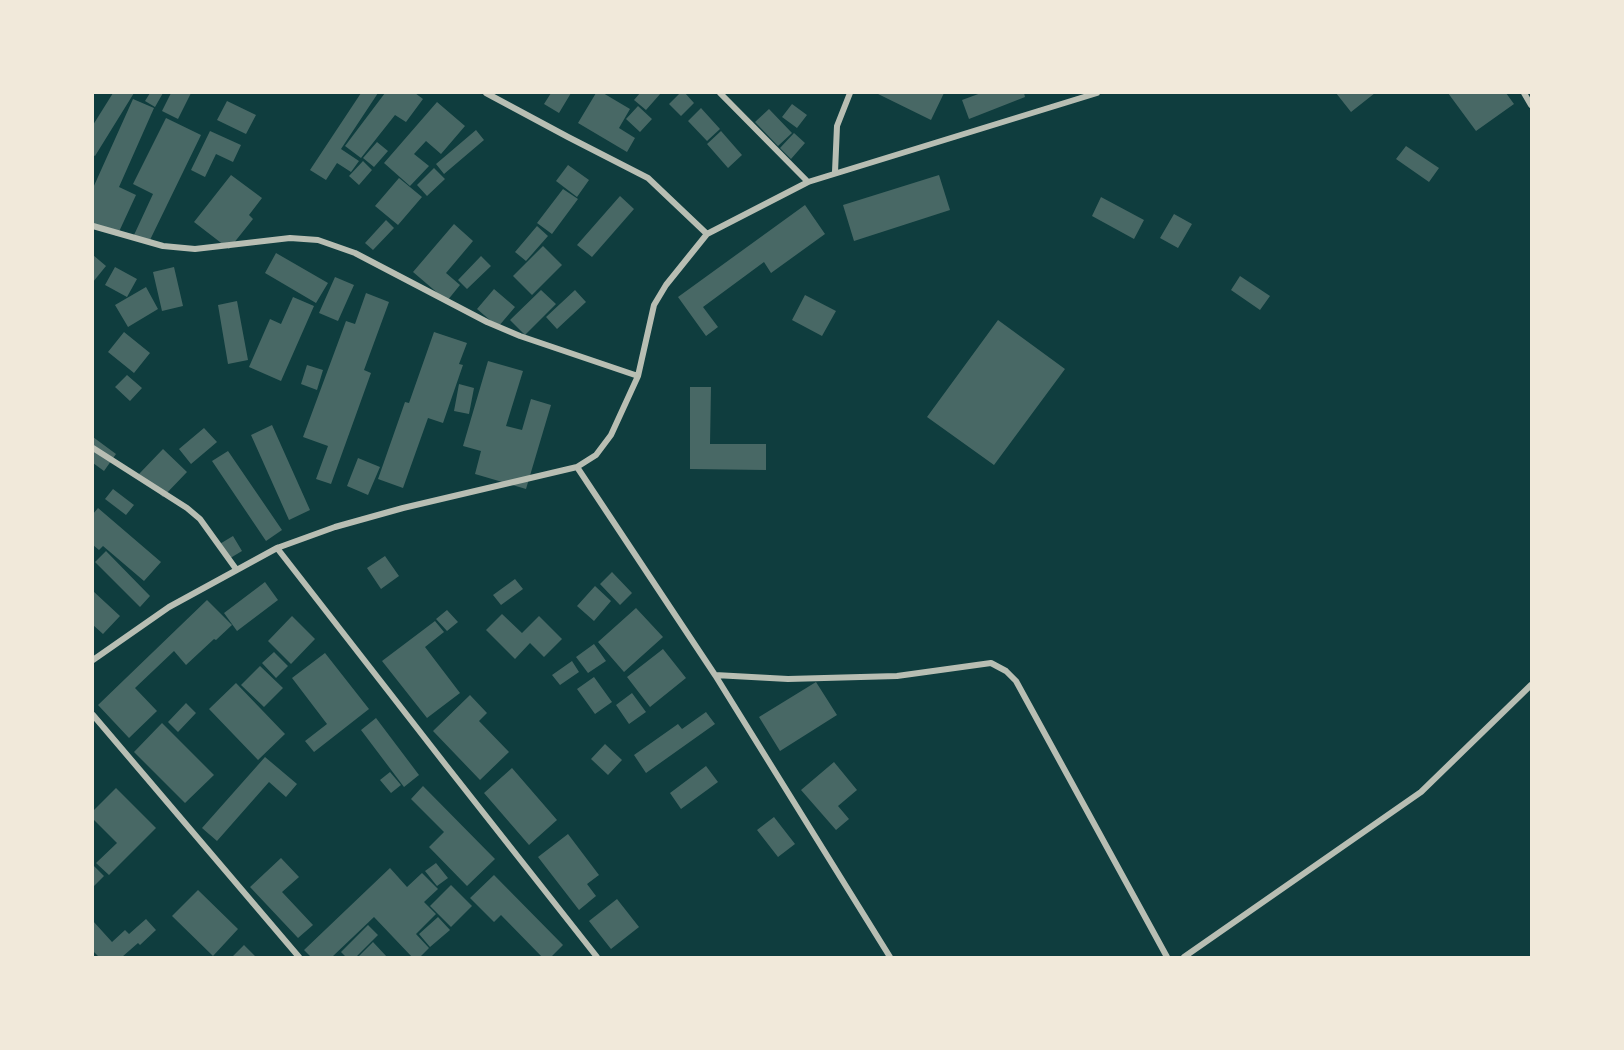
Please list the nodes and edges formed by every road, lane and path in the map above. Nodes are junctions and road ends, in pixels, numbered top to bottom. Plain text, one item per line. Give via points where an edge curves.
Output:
1 (486, 93) edge
2 (504, 93) edge
3 (720, 93) edge
4 (850, 93) edge
5 (1097, 93) edge
6 (1524, 93) edge
7 (499, 100) junction
8 (1531, 105) edge
9 (835, 172) junction
10 (808, 182) junction
11 (93, 226) edge
12 (706, 234) junction
13 (638, 376) junction
14 (93, 448) edge
15 (577, 467) junction
16 (278, 548) junction
17 (236, 569) junction
18 (93, 660) edge
19 (715, 675) junction
20 (1531, 685) edge
21 (93, 715) edge
22 (299, 957) edge
23 (597, 957) edge
24 (890, 957) edge
25 (1167, 957) edge
26 (1184, 957) edge

1 - 7 street
2 - 7 street
3 - 10 street
4 - 9 street via 837,126
5 - 9 street
6 - 8 street
7 - 12 street via 648,178
9 - 10 street
10 - 12 street
11 - 13 street via 163,246 195,249 290,238 318,240 355,253 487,322
12 - 13 street via 654,305
13 - 15 street via 611,435 596,455
14 - 17 street via 200,519
15 - 16 street via 335,526
15 - 19 street
16 - 17 street
16 - 23 street
17 - 18 street via 169,607
19 - 24 street
19 - 25 street via 788,679 897,676 992,663 1006,670 1016,681
20 - 26 street via 1421,792
21 - 22 street

